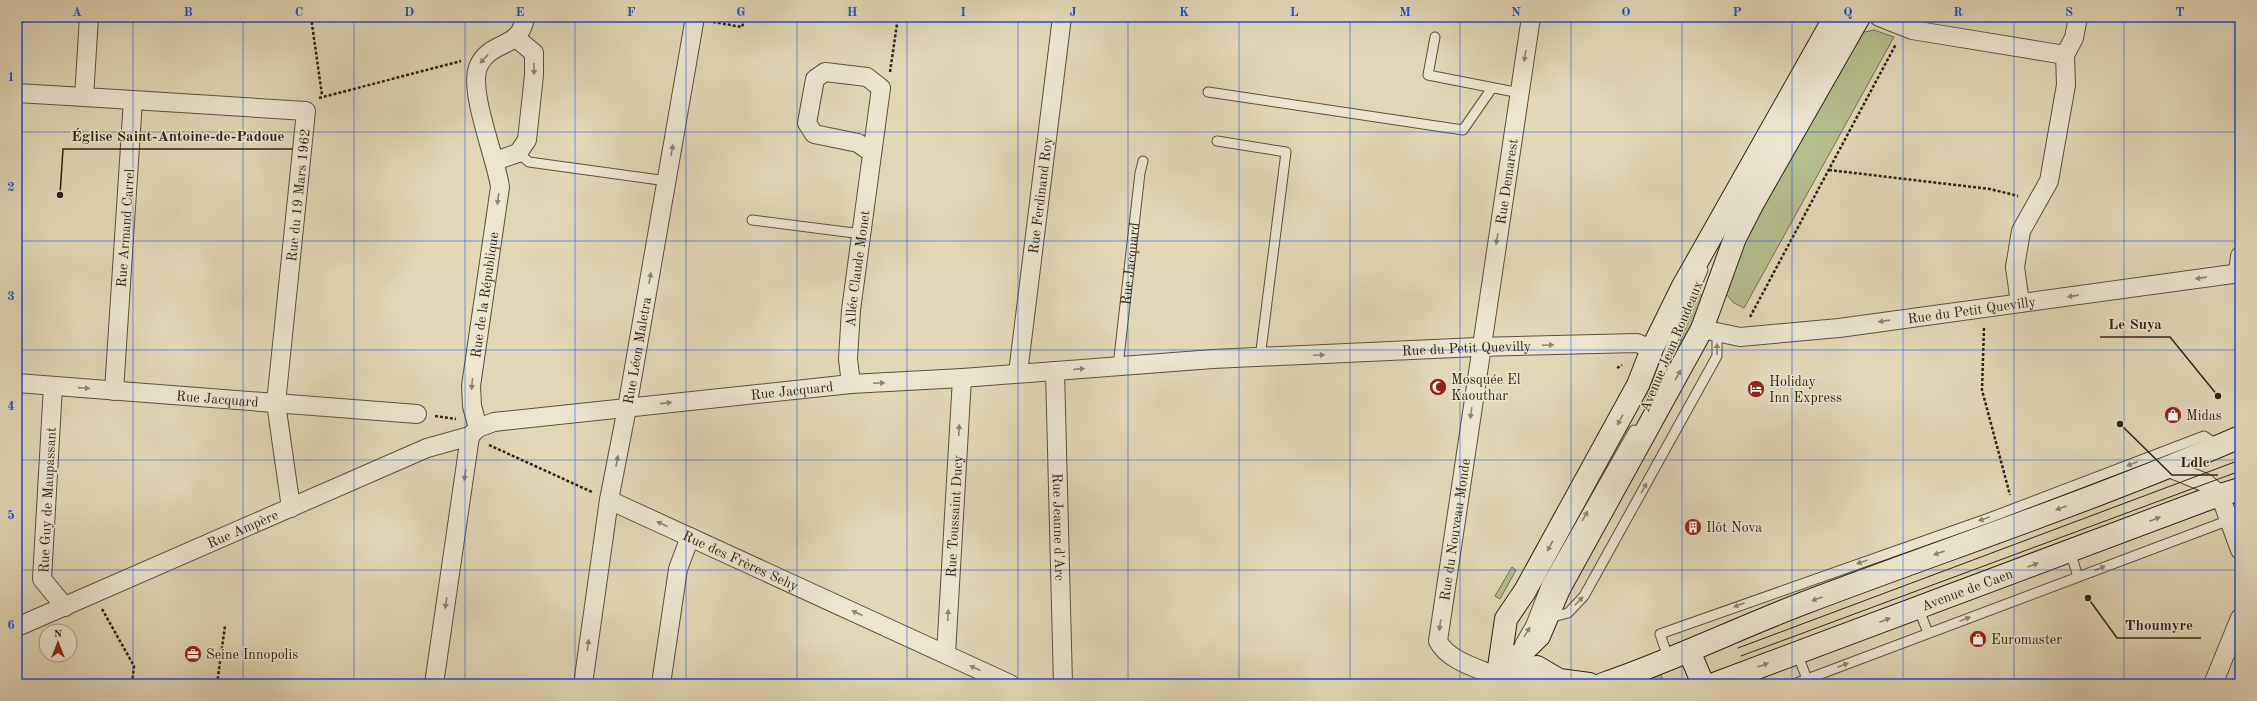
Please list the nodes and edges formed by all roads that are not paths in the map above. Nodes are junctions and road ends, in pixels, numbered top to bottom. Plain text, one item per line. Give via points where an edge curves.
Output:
1 (89, 17) edge
2 (525, 17) edge
3 (1062, 17) edge
4 (1531, 17) edge
5 (1835, 17) edge
6 (1859, 17) edge
7 (1879, 17) edge
8 (2078, 17) edge
9 (695, 18) edge
10 (1435, 37) dead end
11 (516, 38) junction
12 (2065, 55) junction
13 (1492, 88) junction
14 (1208, 92) dead end
15 (17, 93) edge
16 (1520, 93) junction
17 (84, 97) junction
18 (133, 100) junction
19 (1217, 141) dead end
20 (872, 152) junction
21 (518, 153) junction
22 (495, 161) junction
23 (1143, 161) dead end
24 (666, 181) junction
25 (752, 220) dead end
26 (862, 234) junction
27 (1710, 259) dead end
28 (2239, 267) edge
29 (2020, 303) junction
30 (1709, 331) junction
31 (1481, 347) junction
32 (1652, 350) junction
33 (1260, 358) junction
34 (1118, 366) junction
35 (1055, 371) junction
36 (1018, 373) junction
37 (962, 378) junction
38 (17, 383) edge
39 (851, 384) junction
40 (53, 386) junction
41 (114, 390) junction
42 (276, 403) junction
43 (627, 408) junction
44 (1645, 411) dead end
45 (417, 414) dead end
46 (1637, 425) dead end
47 (474, 432) junction
48 (2240, 437) edge
49 (2220, 446) junction
50 (2169, 468) junction
51 (2085, 491) junction
52 (2230, 492) edge
53 (608, 500) junction
54 (291, 508) junction
55 (2235, 518) edge
56 (690, 537) junction
57 (2240, 550) edge
58 (2070, 551) junction
59 (2078, 577) junction
60 (1788, 599) junction
61 (65, 607) junction
62 (1918, 607) junction
63 (2240, 618) edge
64 (17, 627) edge
65 (1928, 633) junction
66 (1689, 651) junction
67 (1797, 653) junction
68 (946, 654) junction
69 (1669, 660) junction
70 (1807, 679) junction
71 (1497, 682) edge
72 (434, 684) edge
73 (583, 684) edge
74 (662, 684) edge
75 (1010, 684) edge
76 (1063, 684) edge
77 (1590, 684) edge
78 (1603, 684) edge
79 (1703, 684) edge
80 (1714, 684) edge
81 (1794, 684) edge
82 (2213, 684) edge

1 - 17 street
2 - 11 street via 524,25
3 - 36 street, Rue Ferdinand Roy
4 -> 16 street, Rue Demarest
5 - 32 main road, Avenue Jean Rondeaux via 1682,288
6 - 30 main road, Avenue Jean Rondeaux via 1735,238
7 - 12 street via 1905,27
8 - 12 street via 2074,38
24 -> 9 street, Rue Léon Maletra
10 - 13 lane via 1428,75
11 -> 21 street via 534,53 527,140
11 -> 22 street, Rue de la République via 496,47 479,64 475,84
12 - 29 street via 2066,85 2049,182 2021,231 2015,267
13 - 14 lane via 1463,130
13 - 16 lane
15 - 17 street
16 -> 31 street, Rue Demarest
17 - 18 street
18 - 41 street, Rue Armand Carrel
18 - 42 street, Rue du 19 Mars 1962 via 306,111
19 - 33 lane via 1286,152
20 - 20 street, Allée Claude Monet via 881,88 867,77 826,72 815,79 807,122 814,134 858,143
20 - 26 street, Allée Claude Monet
21 - 22 street
21 - 24 lane via 529,162
22 -> 47 street, Rue de la République via 500,186 471,386
23 - 34 lane, Rue Jacquard
43 -> 24 street, Rue Léon Maletra
25 - 26 lane
26 - 39 street, Allée Claude Monet via 851,310 848,359
27 - 44 lane, Avenue Jean Rondeaux via 1671,345 1653,397
28 -> 29 street, Rue du Petit Quevilly
29 -> 30 street, Rue du Petit Quevilly via 1839,328 1740,337
71 -> 30 main road, Avenue Jean Rondeaux via 1538,636 1559,589
31 -> 32 street, Rue du Petit Quevilly via 1637,343
33 -> 31 street, Rue du Petit Quevilly
31 -> 71 street, Rue du Nouveau Monde via 1438,641 1443,651
32 -> 71 main road, Avenue Jean Rondeaux via 1638,386 1525,591 1506,620
33 - 34 street, Rue Jacquard
35 -> 34 street, Rue Jacquard
35 - 36 street, Rue Jacquard
35 - 76 street, Rue Jeanne d'Arc
36 - 37 street, Rue Jacquard
39 -> 37 street, Rue Jacquard
68 -> 37 street, Rue Toussaint Ducy
38 - 40 street, Rue Jacquard
43 -> 39 street, Rue Jacquard
40 -> 41 street, Rue Jacquard
40 - 61 street, Rue Guy de Maupassant via 42,579
41 - 42 street, Rue Jacquard
42 - 45 street, Rue Jacquard
42 - 54 street, Rue du 19 Mars 1962
43 - 47 street, Rue Jacquard via 494,422
53 -> 43 street, Rue Léon Maletra
71 -> 46 lane, Avenue Jean Rondeaux via 1528,630 1547,583
47 - 54 street, Rue Ampère via 427,448
47 -> 72 street, Rue de la République
48 - 49 main road
49 - 50 main road
49 -> 51 lane via 2204,436
50 - 51 main road
50 - 52 street
51 -> 60 main road
52 - 55 street
58 -> 52 main road, Avenue de Caen
56 -> 53 street, Rue des Frères Sehy
73 -> 53 street, Rue Léon Maletra
54 - 61 street, Rue Ampère
55 - 57 street
59 -> 55 lane
68 -> 56 street, Rue des Frères Sehy
56 - 74 street via 678,569
58 - 59 lane
62 -> 58 main road, Avenue de Caen
65 -> 59 lane
60 - 66 main road
60 -> 69 lane via 1660,634
61 - 64 street, Rue Ampère
62 - 65 lane
67 -> 62 main road, Avenue de Caen
63 - 82 street
70 -> 65 lane
66 - 69 main road
66 - 79 main road
67 - 70 lane
80 -> 67 main road, Avenue de Caen
75 -> 68 street, Rue des Frères Sehy
69 - 78 main road
70 - 81 lane
71 - 77 main road via 1537,667 1559,680

